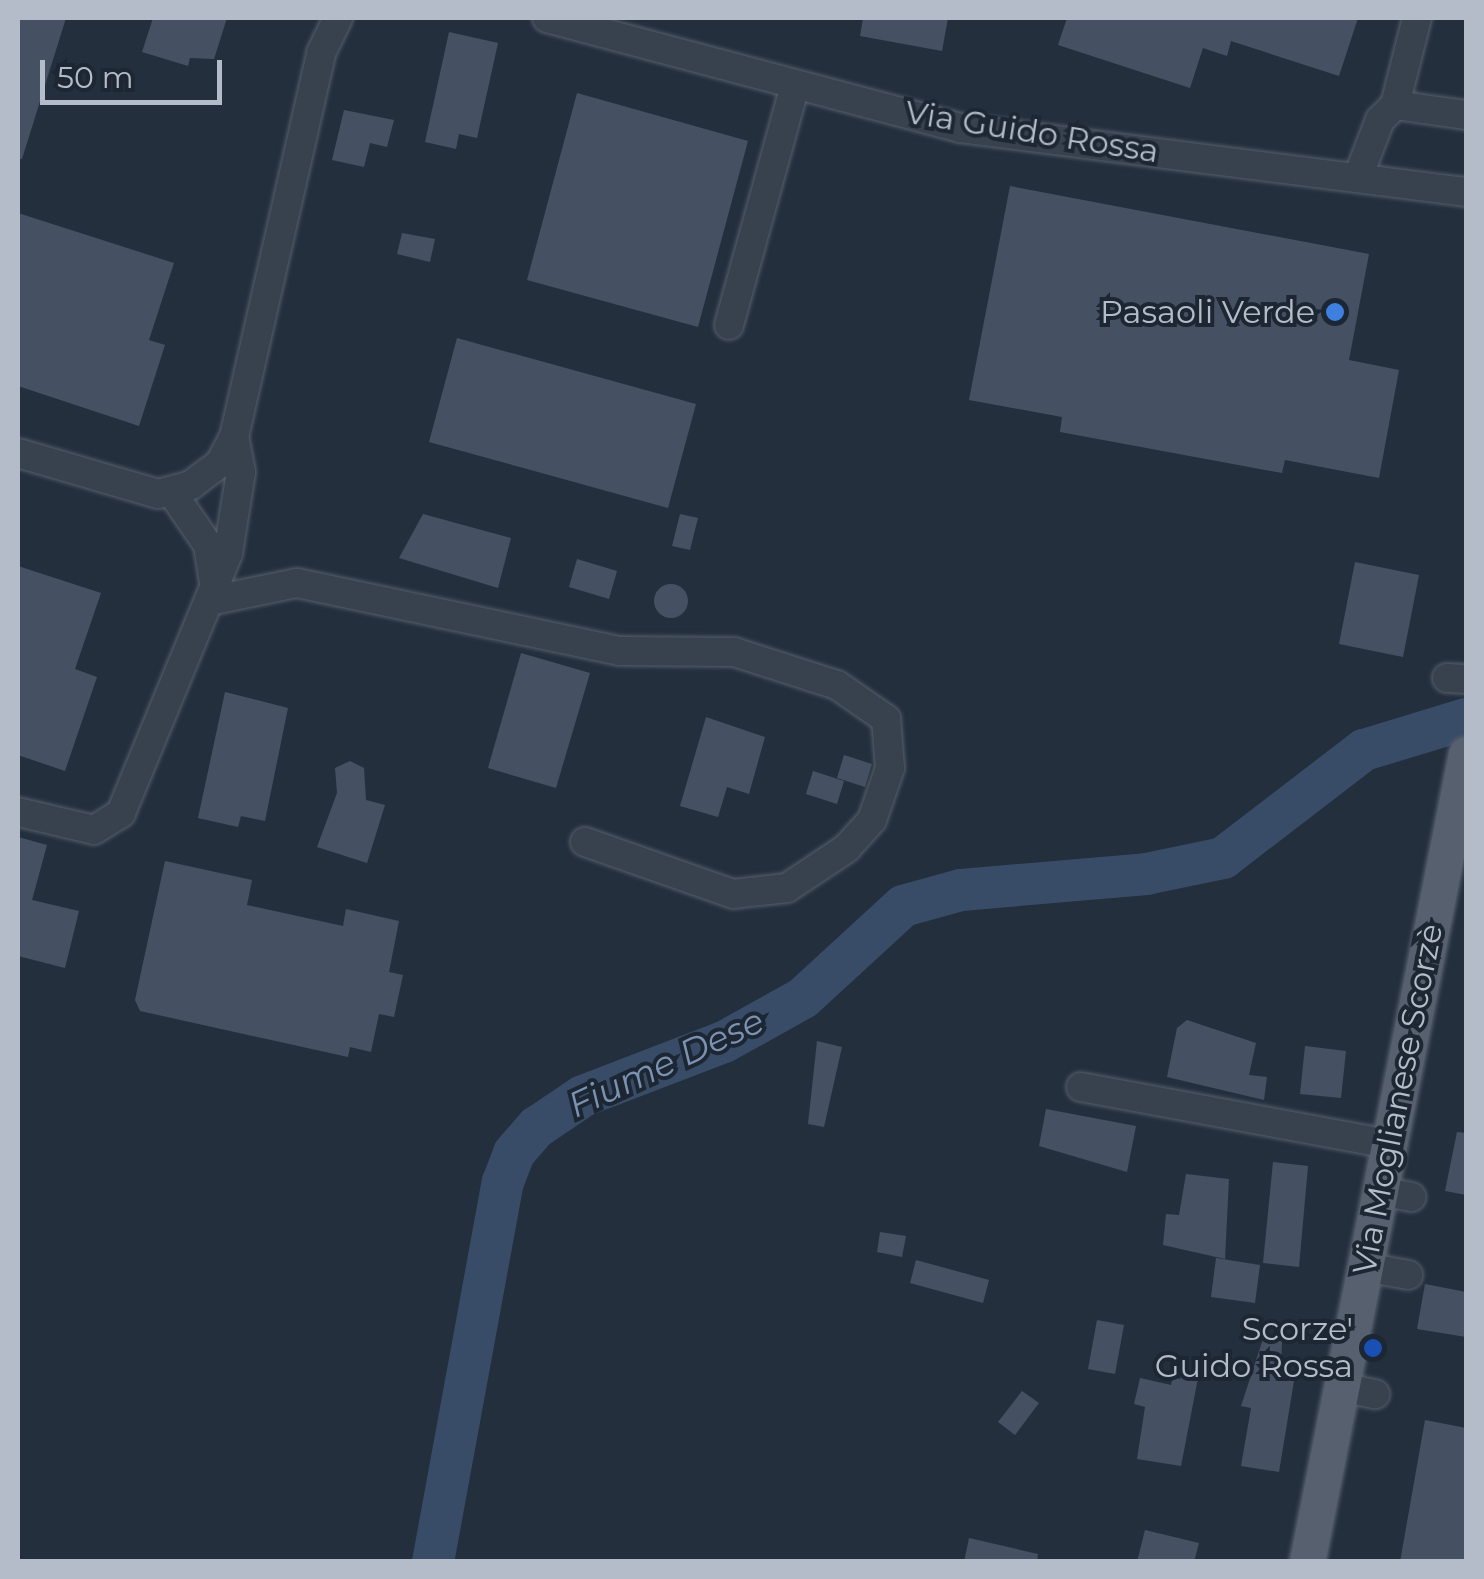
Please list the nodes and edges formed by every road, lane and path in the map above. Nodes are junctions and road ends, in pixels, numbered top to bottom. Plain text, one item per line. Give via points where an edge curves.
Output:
1 (338, 18) edge
2 (547, 18) edge
3 (1417, 18) edge
4 (794, 86) junction
5 (1395, 106) junction
6 (1466, 115) edge
7 (1358, 177) junction
8 (1466, 192) edge
9 (730, 325) dead end
10 (234, 437) junction
11 (18, 453) edge
12 (181, 488) junction
13 (228, 553) junction
14 (211, 592) junction
15 (1466, 754) edge
16 (18, 812) edge
17 (585, 842) dead end
18 (1081, 1088) dead end
19 (1390, 1144) junction
20 (1365, 1267) junction
21 (1408, 1275) dead end
22 (1307, 1562) edge

1 - 10 street via 322,54
2 - 4 street, Via Guido Rossa
3 - 5 street
4 - 7 street, Via Guido Rossa via 960,128
4 - 9 street
5 - 6 street
5 - 7 street via 1380,120
7 - 8 street, Via Guido Rossa
10 - 12 street via 220,463
10 - 13 street via 241,472
11 - 12 street via 132,490
12 - 13 street
12 - 14 street via 208,545
13 - 14 street
14 - 16 street via 121,813 85,830
14 - 17 street via 297,583 618,651 734,652 838,684 886,718 890,768 872,820 787,888 733,894
15 - 19 main road, Via Moglianese Scorzè
18 - 19 street
19 - 20 main road, Via Moglianese Scorzè via 1396,1194
20 - 21 street
20 - 22 main road, Via Moglianese Scorzè via 1358,1391

